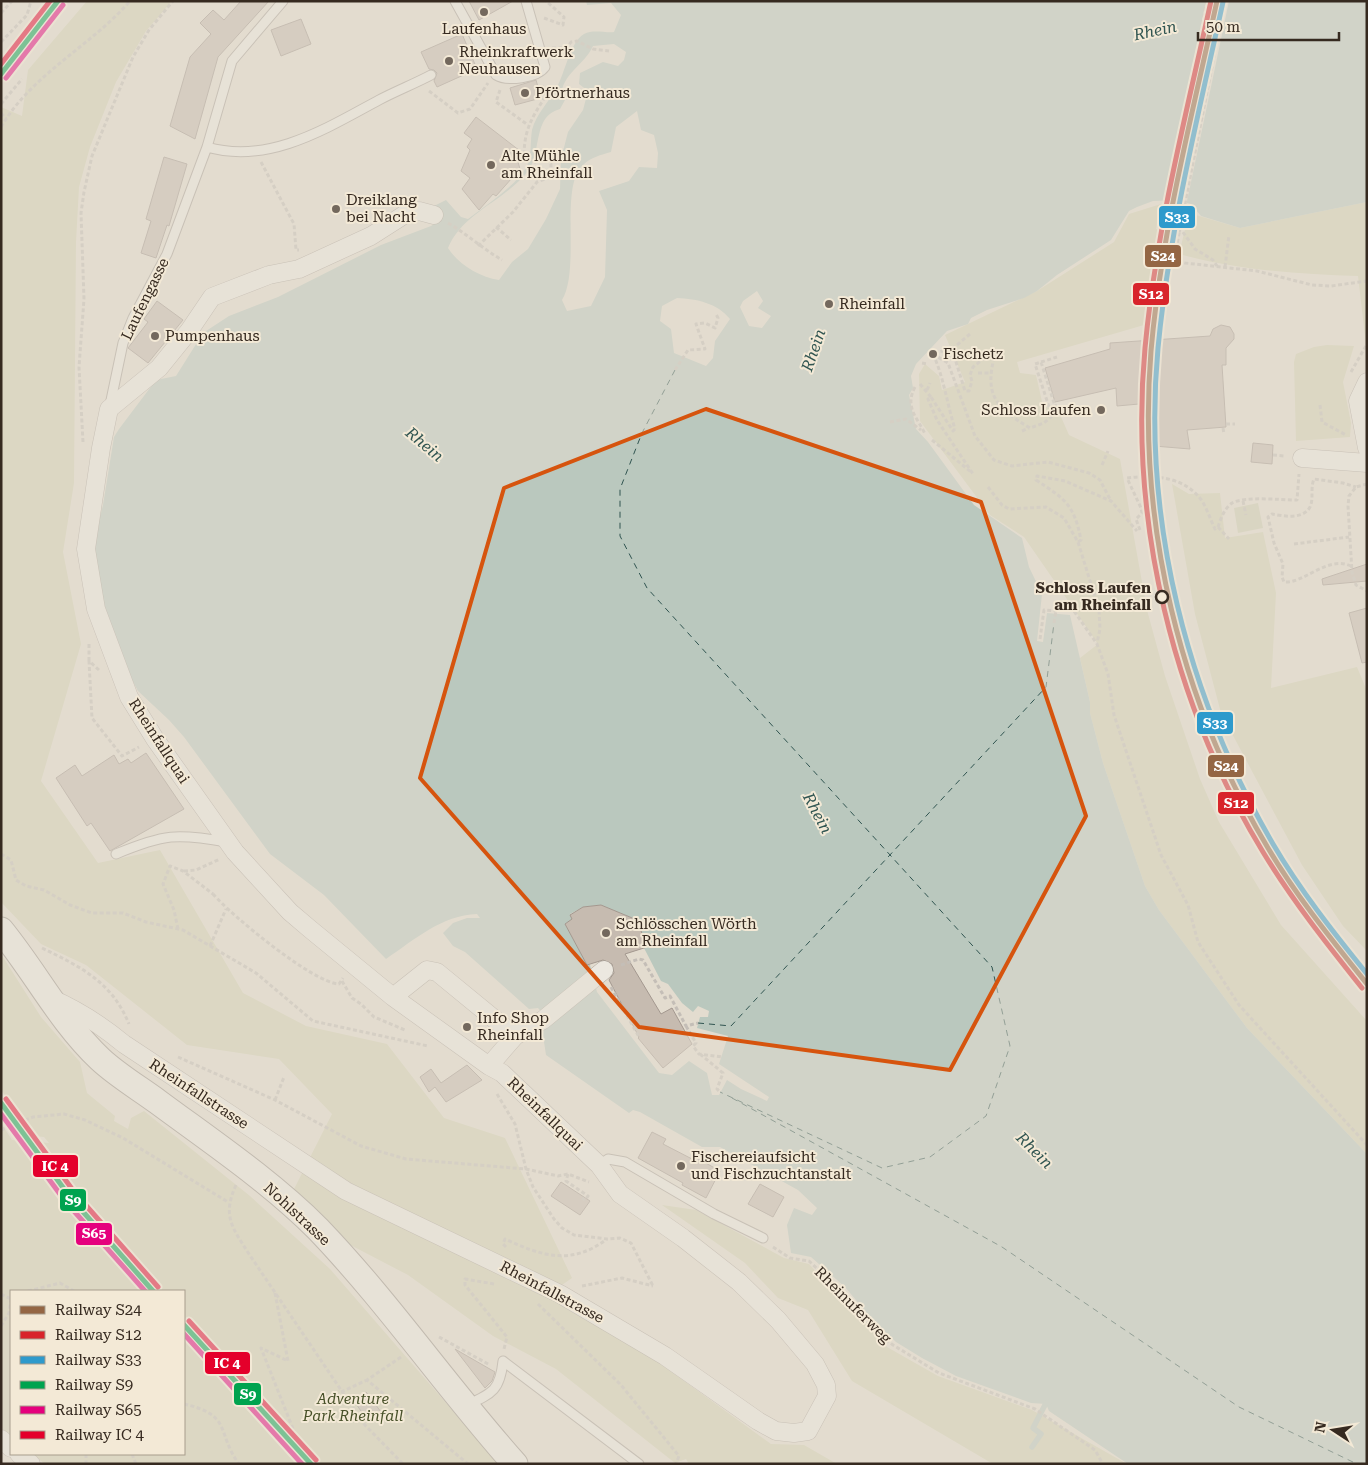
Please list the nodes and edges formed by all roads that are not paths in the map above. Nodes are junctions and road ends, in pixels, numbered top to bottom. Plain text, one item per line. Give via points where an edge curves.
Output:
1 (283, 1) edge
2 (455, 1) edge
3 (526, 1) edge
4 (431, 75) dead end
5 (207, 148) junction
6 (440, 218) road end
7 (1367, 382) edge
8 (109, 410) junction
9 (1367, 448) edge
10 (1301, 462) road end
11 (1367, 463) edge
12 (225, 850) junction
13 (116, 854) dead end
14 (1, 930) edge
15 (605, 975) road end
16 (48, 997) junction
17 (394, 997) junction
18 (515, 1036) junction
19 (496, 1069) junction
20 (599, 1165) junction
21 (763, 1238) road end
22 (466, 1406) junction
23 (20, 1455) edge
24 (31, 1464) edge
25 (515, 1464) edge
26 (639, 1464) edge

1 - 5 lane, Laufengasse via 232,61
2 - 3 lane via 499,78 514,79 545,67
4 - 5 lane via 320,132 244,154
5 - 8 lane, Laufengasse via 167,254 123,343
6 - 8 street via 420,211 406,213 371,236 299,269 269,275 212,297 159,368
7 - 9 street via 1358,401
8 - 12 street, Rheinfallquai via 86,549 96,609 129,697
10 - 11 street
12 - 13 lane via 174,835
12 - 17 street, Rheinfallquai via 234,852 290,912
14 - 16 street via 24,958
15 - 18 street
16 - 20 street, Rheinfallstrasse via 72,1007 346,1191 521,1281 560,1294 664,1356 776,1430 808,1431 827,1396 826,1385 815,1364 759,1300 712,1259 620,1194
16 - 22 street, Nohlstrasse via 73,1031 102,1060 245,1166 317,1228 379,1298
17 - 18 street via 427,970 432,970
17 - 19 street, Rheinfallquai
18 - 19 street
19 - 20 street, Rheinfallquai
20 - 21 lane via 608,1159 625,1162 714,1214
22 - 25 street, Nohlstrasse
22 - 26 lane via 494,1391 501,1380 503,1357
23 - 24 street

